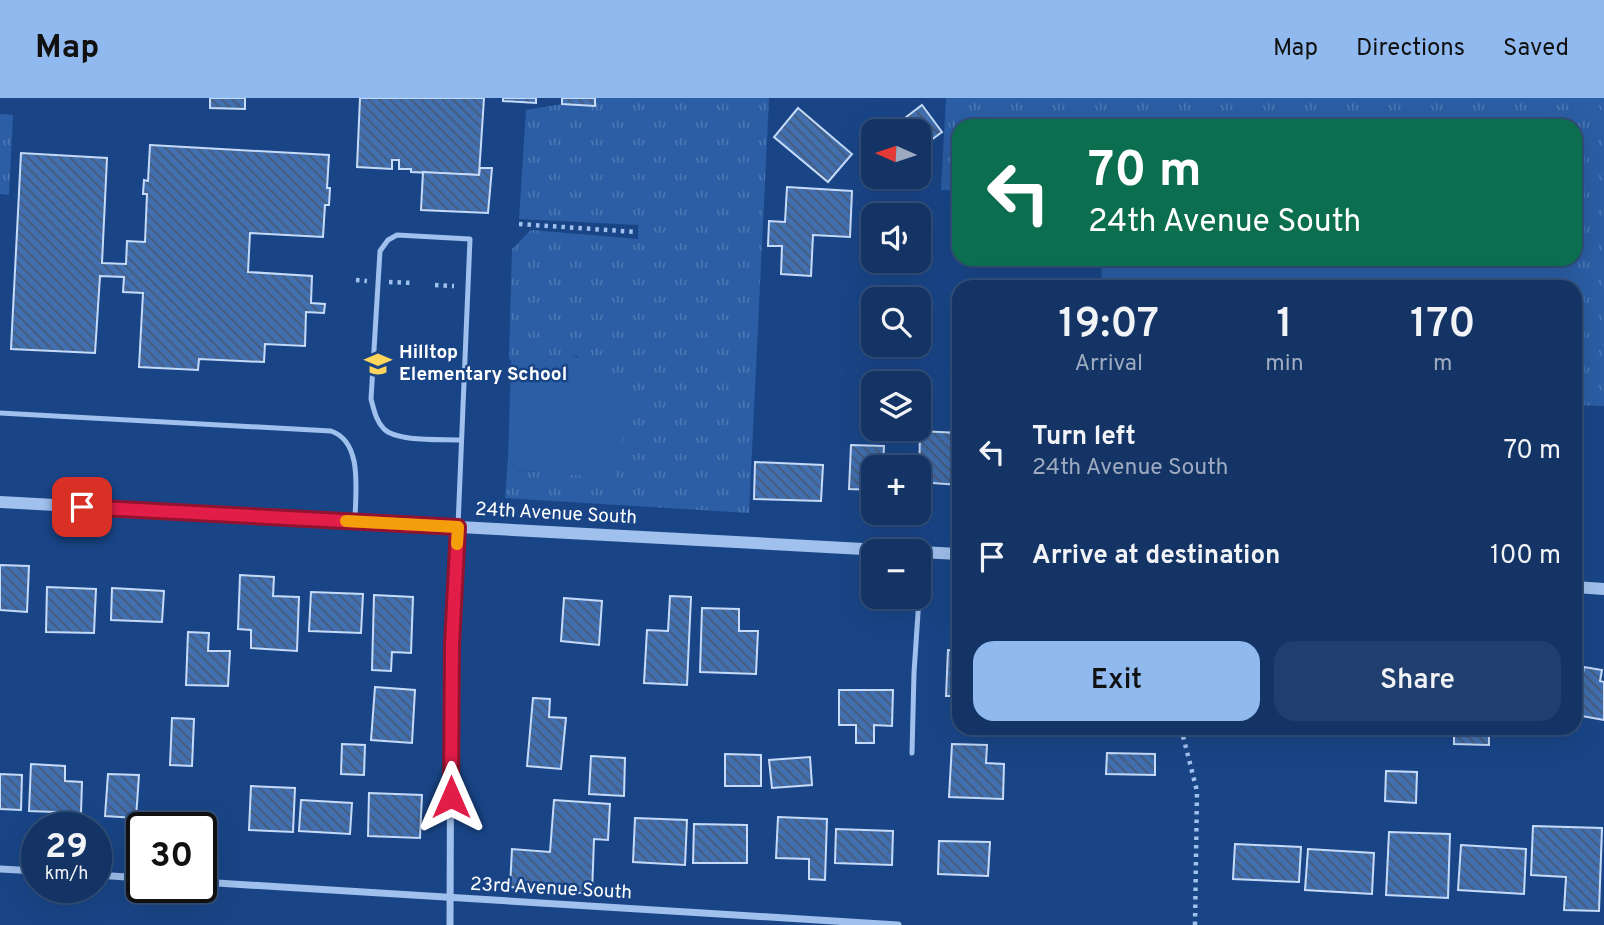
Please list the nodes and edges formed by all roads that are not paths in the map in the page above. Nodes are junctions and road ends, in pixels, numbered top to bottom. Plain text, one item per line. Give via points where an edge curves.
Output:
1 (0, 413) edge
2 (460, 440) junction
3 (0, 502) edge
4 (355, 522) junction
5 (458, 527) junction
6 (861, 549) edge
7 (931, 553) edge
8 (952, 554) edge
9 (1582, 587) edge
10 (1604, 589) edge
11 (917, 609) edge
12 (912, 752) dead end
13 (0, 869) edge
14 (21, 870) edge
15 (217, 884) edge
16 (451, 899) junction
17 (450, 925) edge
18 (898, 925) edge

1 - 4 lane via 341,434 355,465
2 - 2 lane via 470,239 397,235 380,251 371,399 376,417 384,430 396,436
2 - 5 lane
3 - 4 street, 24th Avenue South
4 - 5 street, 24th Avenue South
5 - 6 street, 24th Avenue South
5 - 16 street via 452,644
7 - 8 street
9 - 10 street
11 - 12 lane
13 - 14 street
15 - 16 street, 23rd Avenue South
16 - 17 street
16 - 18 street, 23rd Avenue South

